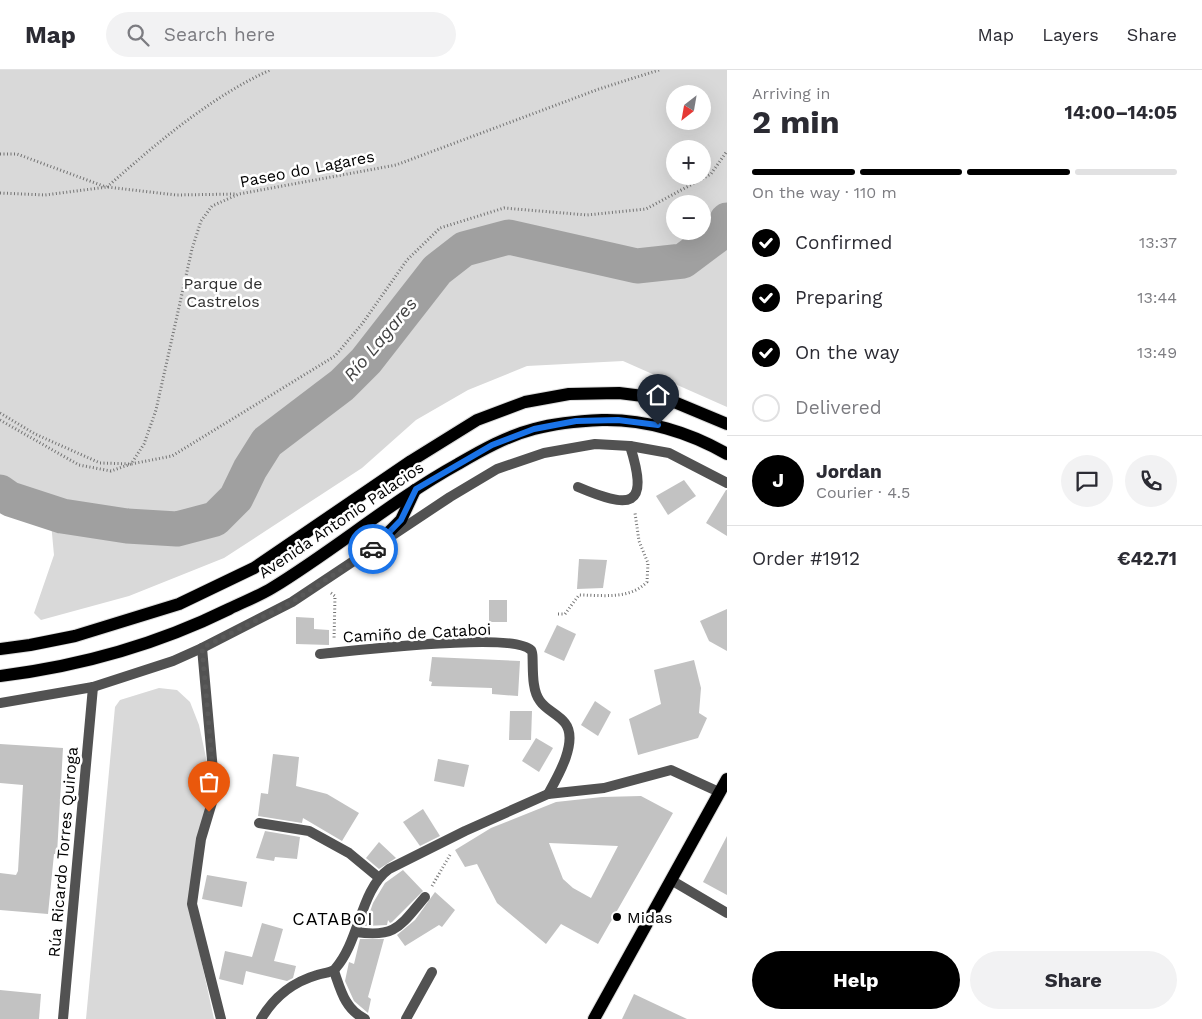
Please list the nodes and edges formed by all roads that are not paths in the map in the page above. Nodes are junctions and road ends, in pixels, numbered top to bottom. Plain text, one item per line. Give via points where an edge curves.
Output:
1 (727, 424) edge
2 (630, 446) junction
3 (727, 454) edge
4 (727, 483) edge
5 (578, 487) dead end
6 (416, 489) junction
7 (373, 548) junction
8 (0, 648) edge
9 (202, 648) junction
10 (320, 654) dead end
11 (0, 676) edge
12 (93, 687) junction
13 (0, 703) edge
14 (727, 779) edge
15 (719, 792) junction
16 (548, 794) junction
17 (259, 823) dead end
18 (378, 877) junction
19 (671, 880) junction
20 (425, 897) road end
21 (727, 913) edge
22 (356, 932) junction
23 (334, 971) junction
24 (432, 972) dead end
25 (62, 1019) edge
26 (221, 1019) edge
27 (261, 1019) edge
28 (365, 1019) edge
29 (406, 1019) edge
30 (594, 1019) edge

1 - 8 main road, Avenida Antonio Palacios via 667,399 619,393 569,394 526,402 476,420 254,568 179,604 74,636
2 - 4 street via 669,453
2 - 5 street via 639,479 634,495 625,501 609,500
2 - 7 street via 595,444 544,453 497,469
3 - 6 main road, Avenida Antonio Palacios via 708,442 658,425 618,420 576,421 534,429 492,445
6 - 7 main road via 401,520
6 - 11 main road, Avenida Antonio Palacios via 271,588 188,629 108,656
7 - 9 street via 292,602
9 - 12 street
9 - 26 street via 214,782 213,799 201,839 192,904
10 - 16 street, Camiño de Cataboi via 454,642 499,643 531,650 536,696 568,729 566,760
12 - 13 street
12 - 25 street, Rúa Ricardo Torres Quiroga
14 - 15 main road
15 - 16 street via 671,770 604,788
15 - 19 main road
16 - 18 street via 389,868
17 - 18 street via 309,830 348,853
18 - 22 street
19 - 21 street
19 - 30 main road
20 - 22 street via 404,922 390,932 374,935
22 - 23 street
23 - 27 street via 296,984 280,995
23 - 28 street via 345,1001 351,1010
24 - 29 street

